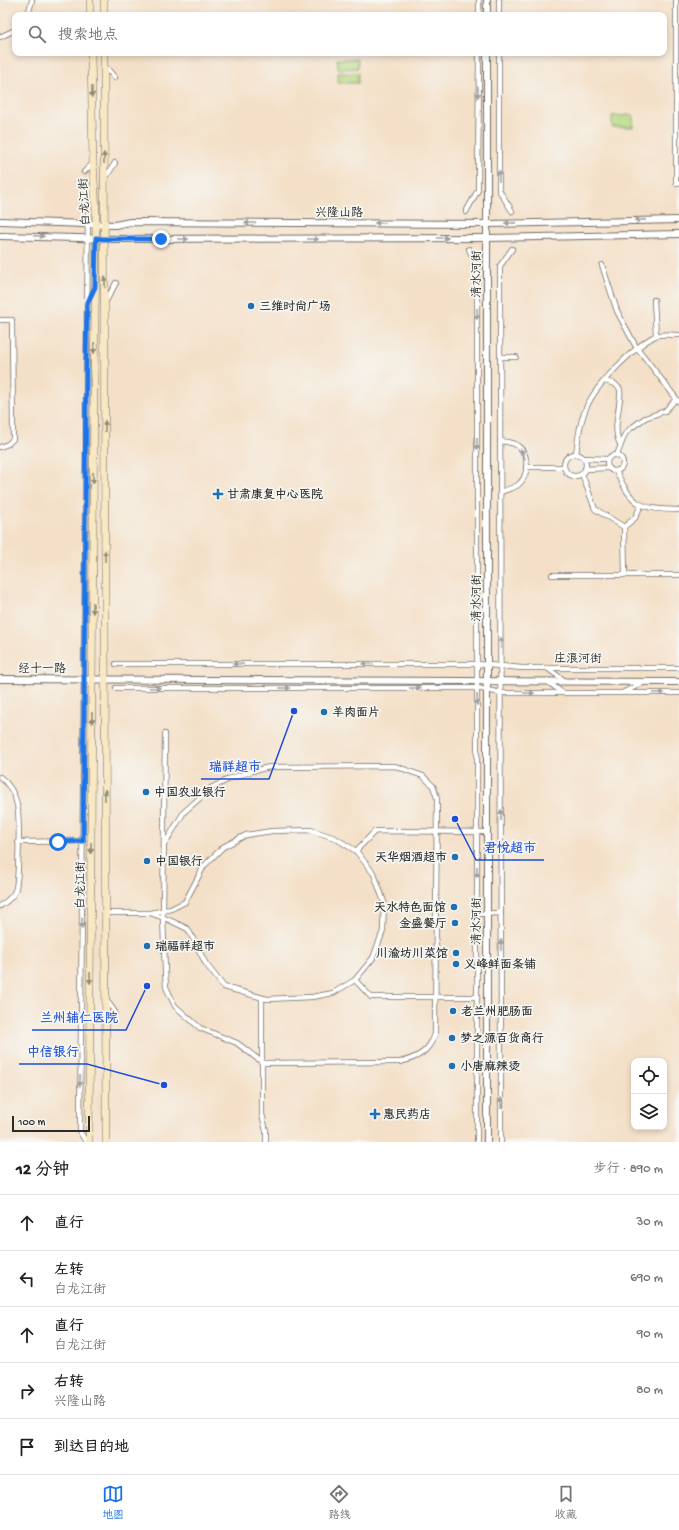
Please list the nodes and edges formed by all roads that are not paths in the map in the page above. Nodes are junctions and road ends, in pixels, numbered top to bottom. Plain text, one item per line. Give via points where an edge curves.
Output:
1 (32, 0) edge
2 (90, 0) edge
3 (104, 0) edge
4 (479, 0) edge
5 (487, 0) edge
6 (499, 0) edge
7 (676, 0) edge
8 (29, 12) edge
9 (90, 12) edge
10 (104, 12) edge
11 (479, 12) edge
12 (487, 12) edge
13 (499, 12) edge
14 (12, 31) edge
15 (0, 37) edge
16 (91, 56) edge
17 (104, 56) edge
18 (479, 56) edge
19 (487, 56) edge
20 (499, 56) edge
21 (104, 65) junction
22 (115, 78) dead end
23 (93, 163) junction
24 (115, 163) dead end
25 (84, 172) dead end
26 (104, 180) junction
27 (679, 182) edge
28 (88, 212) dead end
29 (466, 212) dead end
30 (512, 212) dead end
31 (679, 220) edge
32 (0, 221) edge
33 (88, 224) junction
34 (100, 224) junction
35 (487, 224) junction
36 (679, 234) edge
37 (0, 236) edge
38 (88, 238) junction
39 (100, 238) junction
40 (487, 238) junction
41 (469, 249) dead end
42 (512, 249) dead end
43 (602, 265) dead end
44 (116, 283) dead end
45 (95, 287) junction
46 (654, 300) dead end
47 (106, 301) junction
48 (87, 304) junction
49 (0, 320) edge
50 (656, 335) junction
51 (679, 335) edge
52 (637, 348) junction
53 (500, 357) junction
54 (516, 357) dead end
55 (86, 369) junction
56 (605, 381) junction
57 (94, 383) junction
58 (678, 401) edge
59 (500, 441) junction
60 (620, 444) junction
61 (0, 446) edge
62 (576, 454) junction
63 (617, 455) junction
64 (583, 458) junction
65 (608, 459) junction
66 (526, 467) junction
67 (564, 467) junction
68 (609, 468) junction
69 (585, 469) junction
70 (616, 471) junction
71 (582, 474) junction
72 (500, 492) junction
73 (641, 505) junction
74 (679, 510) edge
75 (624, 526) junction
76 (552, 575) dead end
77 (625, 575) junction
78 (679, 575) edge
79 (116, 664) dead end
80 (477, 664) junction
81 (487, 665) junction
82 (501, 666) junction
83 (547, 668) junction
84 (679, 668) edge
85 (0, 679) edge
86 (84, 679) junction
87 (93, 679) junction
88 (105, 679) junction
89 (478, 680) junction
90 (487, 680) junction
91 (502, 680) junction
92 (546, 680) junction
93 (565, 681) junction
94 (647, 682) junction
95 (679, 682) edge
96 (116, 688) dead end
97 (477, 688) junction
98 (487, 690) junction
99 (501, 693) junction
100 (563, 693) junction
101 (623, 693) junction
102 (679, 693) edge
103 (165, 734) dead end
104 (0, 777) edge
105 (438, 831) junction
106 (477, 832) junction
107 (487, 832) junction
108 (83, 841) junction
109 (18, 842) junction
110 (164, 845) junction
111 (356, 851) junction
112 (0, 906) edge
113 (163, 911) junction
114 (105, 913) junction
115 (150, 913) junction
116 (501, 913) junction
117 (477, 914) junction
118 (487, 914) junction
119 (163, 917) junction
120 (354, 980) junction
121 (477, 997) junction
122 (262, 998) junction
123 (436, 998) junction
124 (105, 999) junction
125 (115, 1012) dead end
126 (263, 1063) junction
127 (86, 1142) edge
128 (89, 1142) edge
129 (106, 1142) edge
130 (266, 1142) edge
131 (477, 1142) edge
132 (487, 1142) edge
133 (501, 1142) edge

1 - 8 street
2 - 9 main road
3 - 10 main road
4 - 11 street
5 - 12 street
6 - 13 street
7 - 27 street via 676,182
14 - 15 street
16 -> 23 main road, 白龙江街
17 - 21 main road, 白龙江街
18 -> 29 street via 478,190
19 - 35 street, 清水河街
30 -> 20 street via 499,190
21 - 22 street
26 -> 21 main road, 白龙江街
23 - 25 street
23 - 34 main road, 白龙江街
24 - 26 street
26 - 34 main road, 白龙江街
28 - 33 street, 白龙江街
31 -> 35 street, 兴隆山路
32 - 33 street, 兴隆山路
33 - 34 street, 兴隆山路
33 - 38 street, 白龙江街
35 -> 34 street, 兴隆山路
34 - 39 main road, 白龙江街
35 - 40 street, 清水河街
36 - 40 street
37 -> 38 street
38 - 39 street
38 - 48 street, 白龙江街
39 -> 40 street
39 - 45 main road, 白龙江街
47 -> 39 main road, 白龙江街
40 - 81 street, 清水河街
41 -> 80 street via 477,266
42 - 53 street via 500,266
43 - 52 street via 617,311
44 - 47 street
45 - 48 street
45 -> 57 main road, 白龙江街
46 - 50 street
88 -> 47 main road, 白龙江街
48 - 55 street, 白龙江街
49 - 61 street via 12,320 13,431 11,442
50 - 51 street
50 - 52 street
52 - 56 street
52 - 58 street
53 - 54 street
53 - 59 street
55 - 57 street
55 - 86 street, 白龙江街
56 - 60 street via 615,384 620,389 621,397 617,409 617,438
56 - 62 street via 586,406
57 -> 87 main road, 白龙江街
58 - 60 street via 665,411 638,423 625,434
66 -> 59 street via 524,455 519,447 513,443
59 - 72 street
60 - 63 street
62 - 64 street
62 - 67 street via 566,458
63 - 65 street
63 - 70 street via 623,462 622,467
64 - 65 street
64 - 69 street
65 - 68 street
66 - 67 street
66 - 72 street via 523,479 517,486
67 - 71 street via 571,475
68 - 69 street
68 - 70 street
69 - 71 street
70 - 73 street via 628,496
71 - 75 street via 596,509
82 -> 72 street
73 - 74 street
73 - 75 street via 635,518
75 - 77 street
76 - 77 street
77 - 78 street
80 -> 79 street, 庄浪河街
80 - 81 street, 庄浪河街
80 - 89 street
81 - 82 street, 庄浪河街
81 - 90 street, 清水河街
82 - 83 street, 庄浪河街
82 - 91 street
83 - 84 street, 庄浪河街
83 - 93 street
85 - 86 street, 经十一路
86 - 87 street, 经十一路
86 - 108 street, 白龙江街
87 - 88 street, 经十一路
87 -> 128 main road, 白龙江街
88 - 89 street, 经十一路
114 -> 88 main road, 白龙江街
89 - 90 street, 经十一路
89 - 97 street
90 - 91 street, 经十一路
90 - 98 street, 清水河街
91 - 92 street, 经十一路
91 - 99 street
92 - 93 street, 经十一路
92 - 100 street
93 - 94 street, 经十一路
94 - 95 street, 经十一路
94 - 101 street
96 -> 97 street
97 - 98 street
97 -> 106 street
98 - 99 street
98 - 107 street, 清水河街
99 -> 100 street
116 -> 99 street
100 - 101 street
101 -> 102 street
103 - 110 street
104 - 109 street via 13,793 18,806
105 - 106 street
105 - 110 street via 435,789 426,779 415,773 395,766 270,767 234,777 211,788 184,812
105 - 111 street via 375,831
105 - 123 street
106 - 107 street
106 -> 117 street
107 - 118 street, 清水河街
108 - 109 street
108 -> 127 street, 白龙江街 via 80,1132
109 - 112 street via 18,878 15,891 10,899
110 - 113 street
111 - 113 street via 335,838 311,830 246,835 223,847 204,866 185,902
111 - 120 street via 374,874 384,902 384,924 373,958
113 - 115 street
113 - 119 street
114 - 115 street
114 - 124 main road, 白龙江街
115 - 119 street
116 - 118 street
133 -> 116 street
117 - 118 street
117 - 121 street
118 - 132 street, 清水河街
119 - 122 street via 188,929 206,964 224,987
119 - 126 street via 166,987 175,1006 200,1028 237,1043
120 - 122 street via 333,993 312,997
120 - 123 street via 371,996
121 - 123 street
121 - 131 street
122 - 126 street
123 - 126 street via 435,1034 432,1043 427,1050 412,1059 400,1062
124 - 125 street
124 - 129 main road, 白龙江街
126 - 130 street via 262,1114

